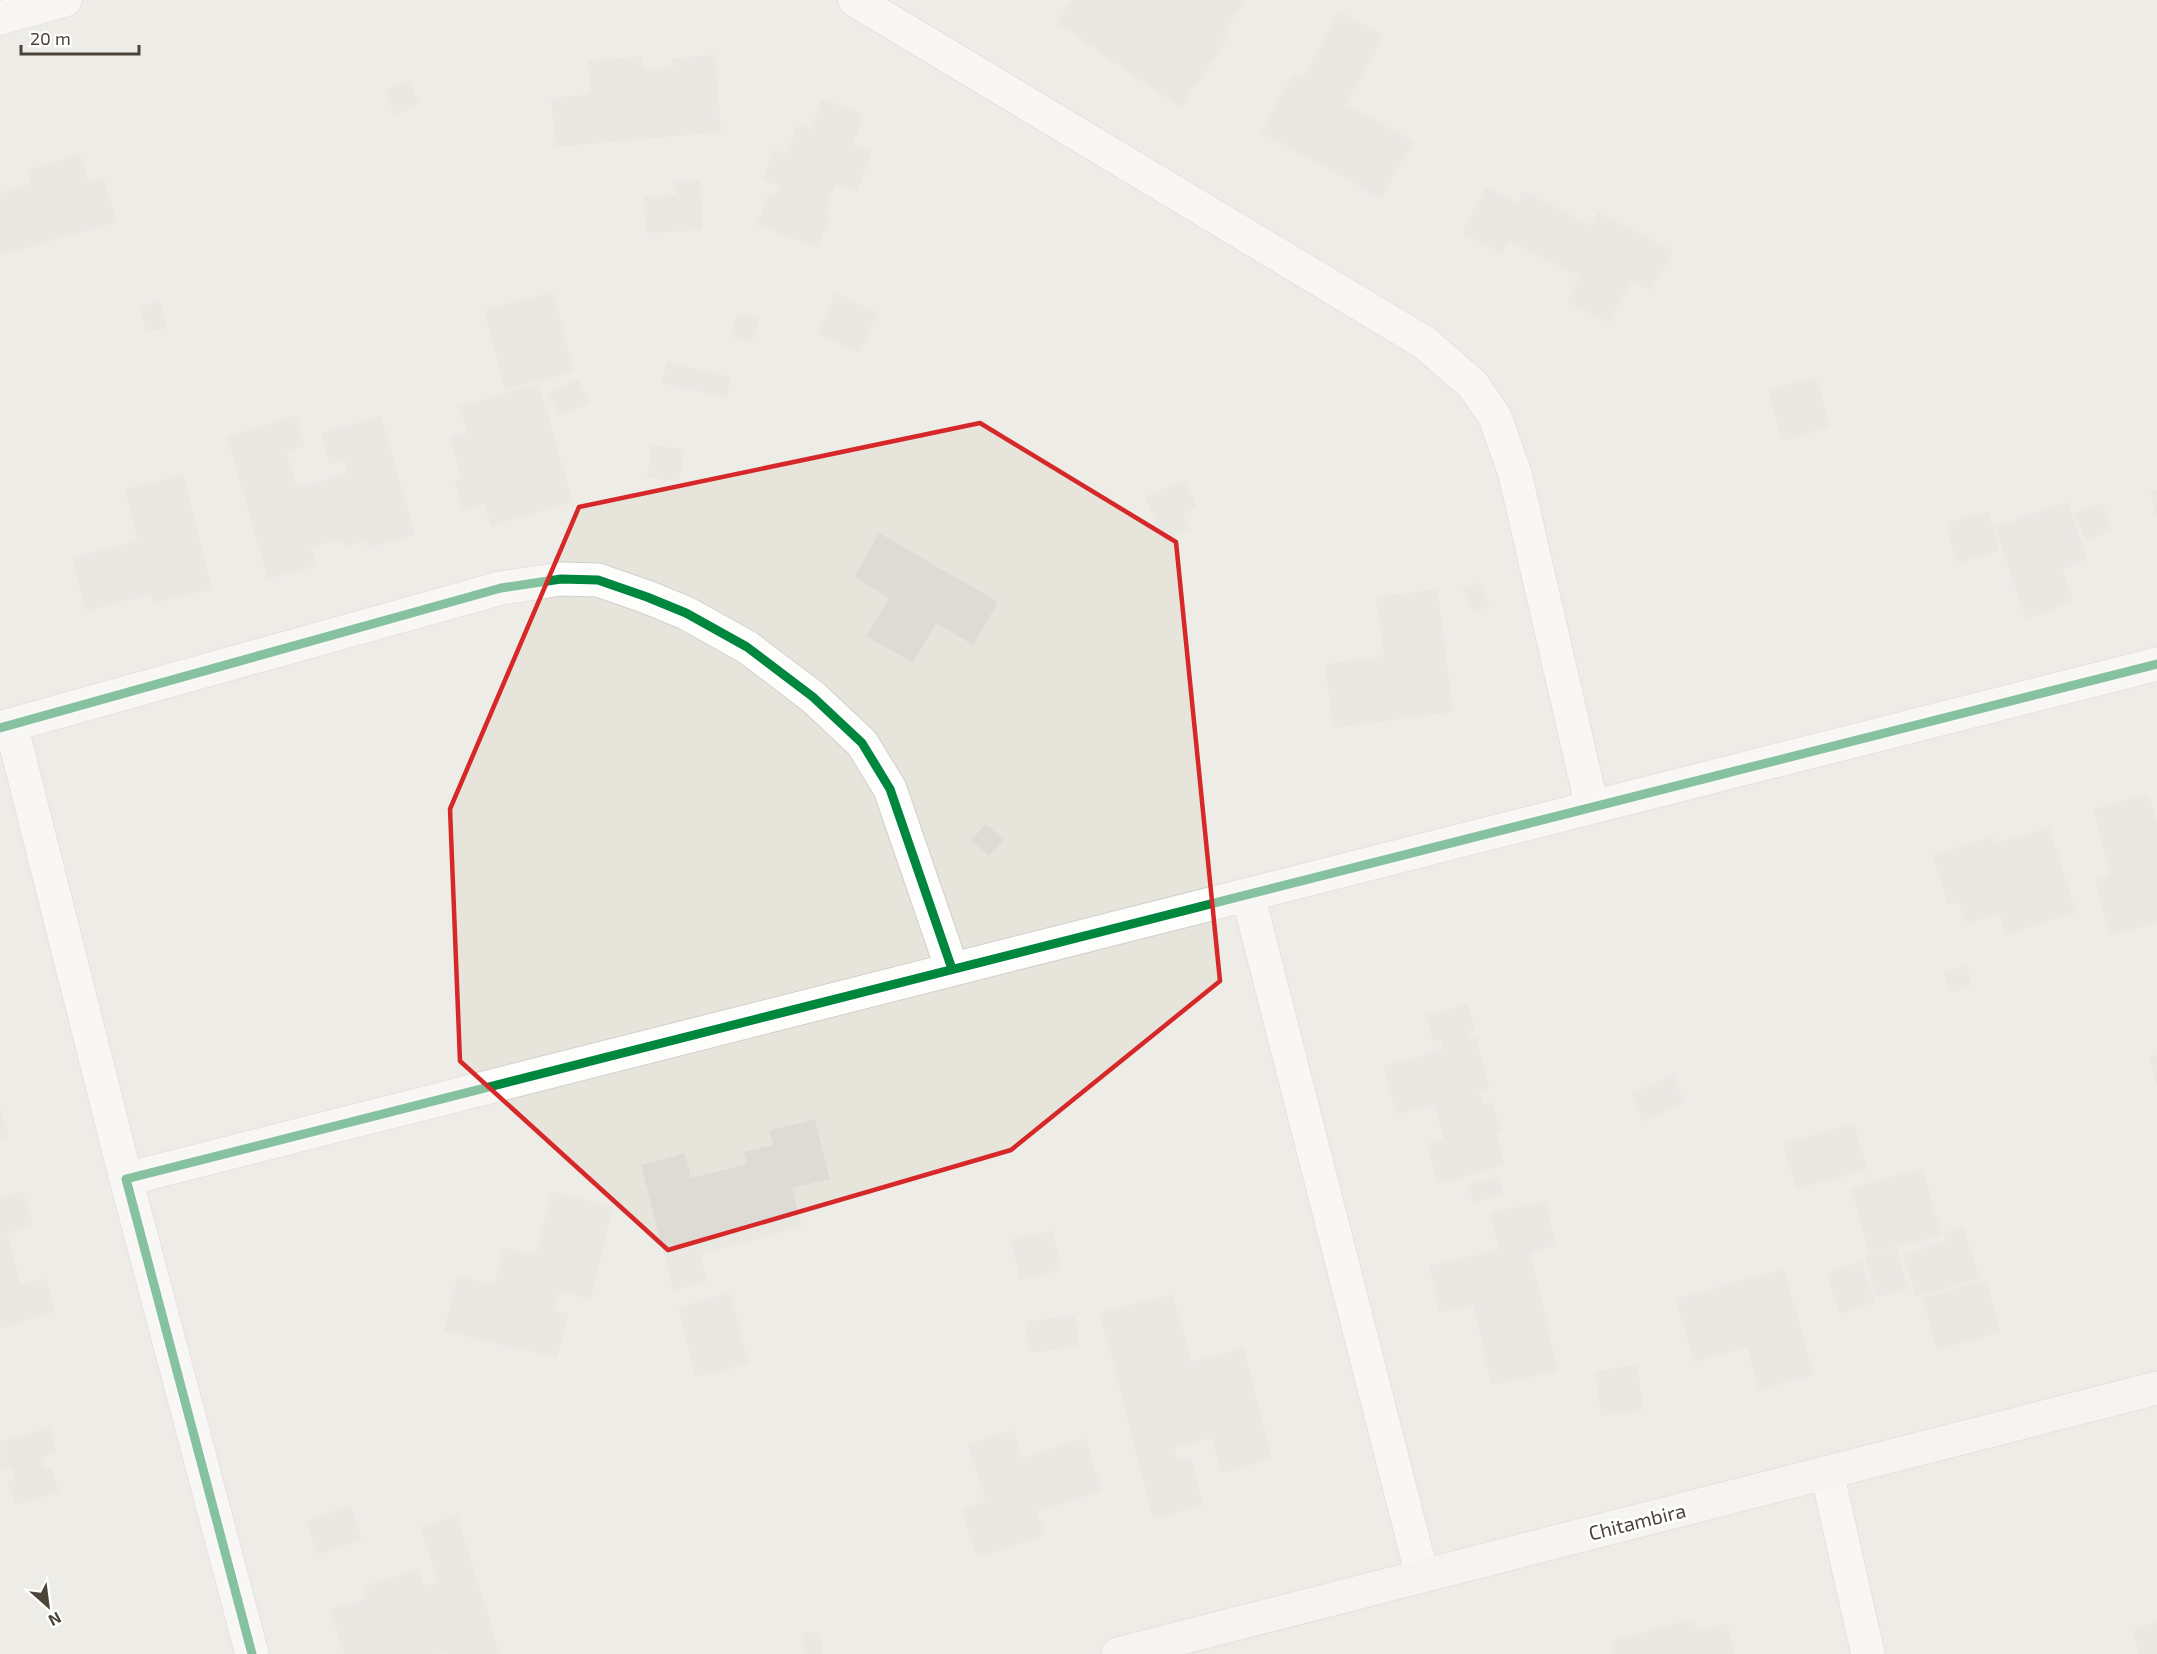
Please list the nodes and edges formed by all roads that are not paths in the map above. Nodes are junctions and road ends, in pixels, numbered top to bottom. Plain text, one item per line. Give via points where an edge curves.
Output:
1 (65, 0) edge
2 (855, 0) edge
3 (0, 18) edge
4 (2157, 664) edge
5 (5, 727) edge
6 (1592, 807) junction
7 (1248, 895) junction
8 (952, 969) junction
9 (126, 1179) junction
10 (2157, 1388) edge
11 (1827, 1473) junction
12 (1422, 1575) junction
13 (1165, 1648) edge
14 (252, 1654) edge
15 (1118, 1654) edge
16 (1868, 1654) edge

1 - 3 street
2 - 6 street via 1425,343 1473,385 1495,417 1515,474
4 - 6 street
5 - 8 street via 501,588 561,579 598,580 686,613 747,647 813,697 862,743 890,789
5 - 9 street
6 - 7 street
7 - 8 street
7 - 12 street
8 - 9 street
9 - 14 street
10 - 11 street, Chitambira
11 - 12 street, Chitambira
11 - 16 street
12 - 13 street, Chitambira
13 - 15 street, Chitambira

